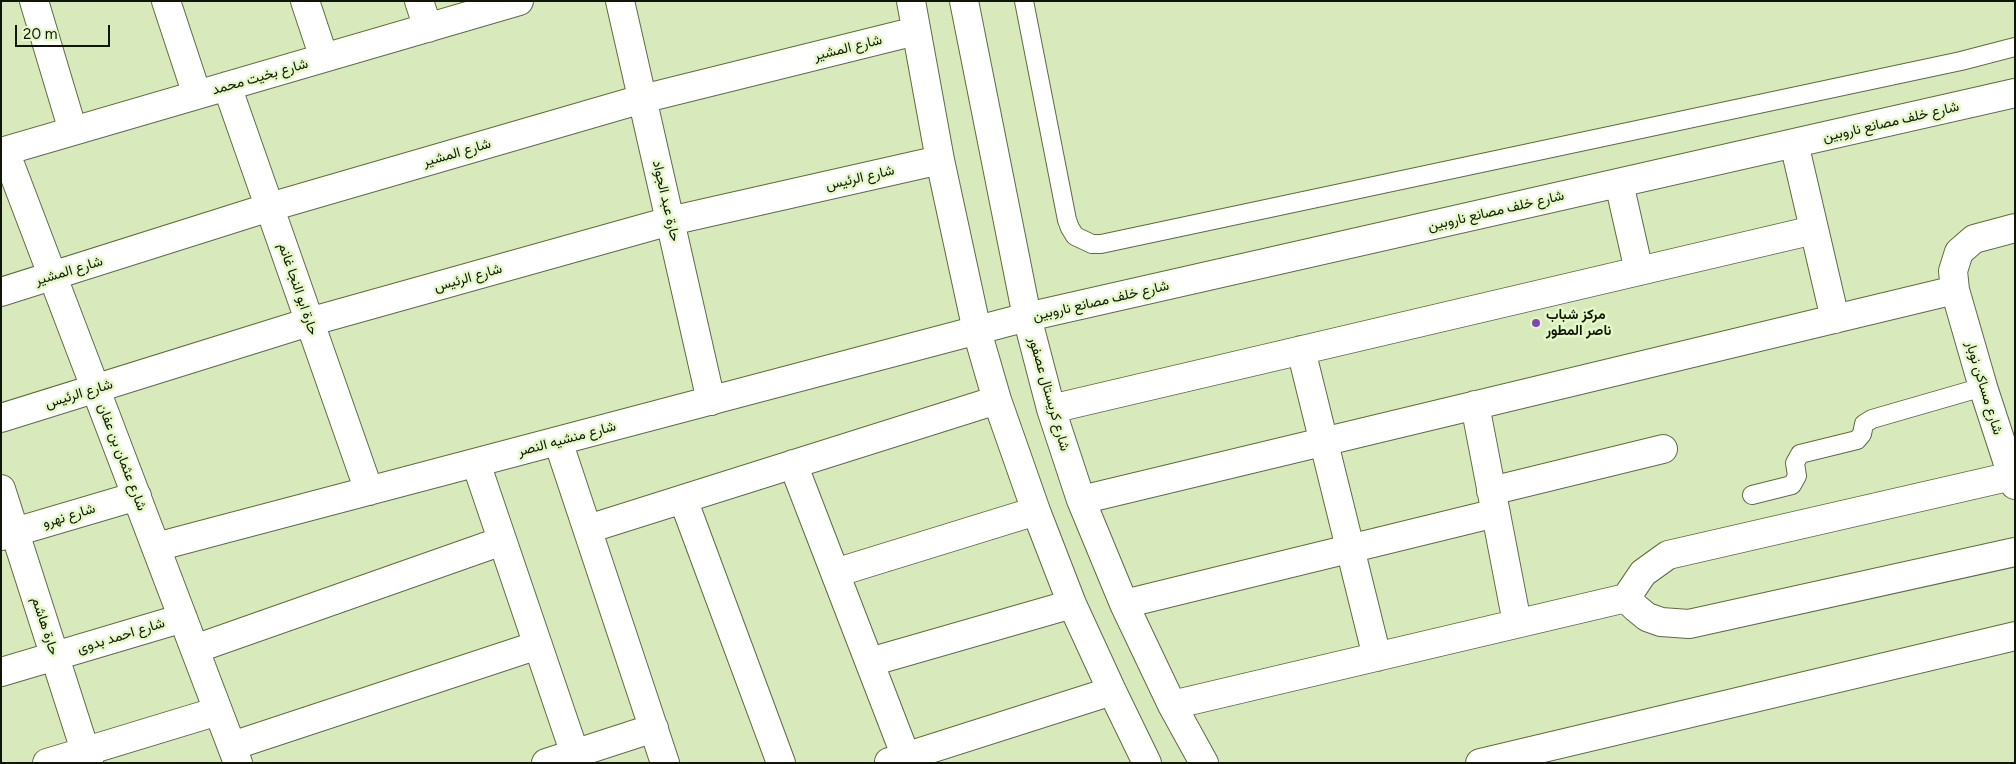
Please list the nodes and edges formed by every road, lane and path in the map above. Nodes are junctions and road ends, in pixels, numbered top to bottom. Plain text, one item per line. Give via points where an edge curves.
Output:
1 (34, 1) edge
2 (166, 1) edge
3 (305, 1) edge
4 (420, 1) edge
5 (519, 1) edge
6 (620, 1) edge
7 (911, 1) edge
8 (964, 1) edge
9 (1024, 1) edge
10 (428, 28) junction
11 (916, 31) junction
12 (2015, 47) edge
13 (324, 58) junction
14 (227, 86) junction
15 (2015, 93) edge
16 (197, 95) junction
17 (642, 99) junction
18 (73, 131) junction
19 (1794, 144) junction
20 (3, 152) edge
21 (940, 160) junction
22 (1619, 183) junction
23 (270, 207) junction
24 (670, 221) junction
25 (2015, 228) edge
26 (1814, 230) junction
27 (1639, 271) junction
28 (53, 276) junction
29 (1955, 290) junction
30 (1, 292) edge
31 (1027, 317) junction
32 (1835, 319) junction
33 (309, 322) junction
34 (977, 331) junction
35 (1301, 350) junction
36 (1984, 387) junction
37 (96, 388) junction
38 (997, 400) junction
39 (711, 401) junction
40 (1475, 405) junction
41 (1051, 409) junction
42 (1, 418) edge
43 (558, 441) junction
44 (1324, 442) junction
45 (1663, 449) dead end
46 (476, 463) junction
47 (793, 464) junction
48 (2013, 480) edge
49 (1, 489) edge
50 (369, 491) junction
51 (1752, 495) dead end
52 (137, 496) junction
53 (682, 499) junction
54 (1082, 500) junction
55 (1494, 502) junction
56 (1036, 511) junction
57 (588, 528) junction
58 (8, 534) edge
59 (502, 541) junction
60 (156, 547) junction
61 (1350, 548) junction
62 (2015, 552) edge
63 (835, 573) junction
64 (1626, 598) junction
65 (1072, 604) junction
66 (1124, 604) junction
67 (183, 618) junction
68 (1517, 624) junction
69 (2015, 636) edge
70 (538, 645) junction
71 (195, 649) junction
72 (54, 656) junction
73 (1377, 657) junction
74 (870, 662) junction
75 (1, 672) edge
76 (1112, 691) junction
77 (1172, 705) junction
78 (218, 711) junction
79 (654, 728) junction
80 (235, 754) edge
81 (87, 757) edge
82 (576, 758) edge
83 (897, 760) edge
84 (47, 763) edge
85 (546, 763) edge
86 (666, 763) edge
87 (781, 763) edge
88 (1147, 763) edge
89 (1204, 763) edge
90 (1480, 763) edge

1 - 18 street
2 - 16 street
3 - 13 street
4 - 10 street
5 - 10 street, شارع بخيت محمد
6 - 17 street, حارة عبد الجواد
7 - 11 street
8 - 31 street, شارع كريستال عصفور
9 - 12 lane via 1067,220 1075,236 1092,244
10 - 13 street, شارع بخيت محمد
11 - 17 street, شارع المشير
11 - 21 street
13 - 14 street, شارع بخيت محمد
14 - 16 street, شارع بخيت محمد
14 - 23 street, حارة ابو النجا غانم
15 - 19 street, شارع خلف مصانع ناروبين
16 - 18 street, شارع بخيت محمد
17 - 23 street, شارع المشير
17 - 24 street, حارة عبد الجواد
18 - 20 street, شارع بخيت محمد
19 - 22 street, شارع خلف مصانع ناروبين
19 - 26 street
20 - 28 street, شارع عثمان بن عفان
21 - 24 street, شارع الرئيس
21 - 34 street
22 - 27 street
22 - 31 street, شارع خلف مصانع ناروبين
23 - 28 street, شارع المشير
23 - 33 street, حارة ابو النجا غانم
24 - 33 street, شارع الرئيس
24 - 39 street, حارة عبد الجواد
25 - 29 street, شارع مساكن نوبار via 1974,239 1966,245 1955,261
26 - 27 street
26 - 32 street
27 - 35 street
28 - 30 street, شارع المشير
28 - 37 street, شارع عثمان بن عفان
29 - 32 street
29 - 36 street, شارع مساكن نوبار
31 - 34 street, شارع خلف مصانع ناروبين
31 - 41 street, شارع كريستال عصفور
32 - 40 street
33 - 37 street, شارع الرئيس
33 - 50 street, حارة ابو النجا غانم
34 - 38 street
34 - 39 street, شارع منشيه النصر
35 - 41 street
35 - 44 street
36 - 48 street, شارع مساكن نوبار
36 - 51 lane via 1872,419 1864,424 1857,440 1800,454 1794,463 1797,476 1792,485
37 - 42 street, شارع الرئيس
37 - 52 street, شارع عثمان بن عفان
38 - 47 street
38 - 56 street
39 - 43 street, شارع منشيه النصر
40 - 44 street
40 - 55 street
41 - 54 street, شارع كريستال عصفور
43 - 46 street, شارع منشيه النصر
43 - 57 street
44 - 54 street
44 - 61 street
45 - 55 street
46 - 50 street, شارع منشيه النصر
46 - 59 street
47 - 53 street
47 - 63 street
48 - 64 street via 1668,555 1643,573
49 - 58 street, حارة هاشم
50 - 60 street, شارع منشيه النصر
52 - 58 street, شارع نهرو
52 - 60 street, شارع عثمان بن عفان
53 - 57 street
53 - 87 street
54 - 66 street, شارع كريستال عصفور
55 - 61 street
55 - 68 street
56 - 63 street
56 - 65 street
57 - 79 street
58 - 72 street, حارة هاشم
59 - 70 street
59 - 71 street
60 - 67 street, شارع عثمان بن عفان
61 - 66 street
61 - 73 street
62 - 64 street via 1689,624 1661,622 1647,617
63 - 74 street
64 - 68 street
65 - 74 street
65 - 76 street
66 - 77 street, شارع كريستال عصفور
67 - 71 street, شارع عثمان بن عفان
67 - 72 street, شارع احمد بدوى
68 - 73 street
69 - 90 street
70 - 80 street
70 - 82 street
71 - 78 street, شارع عثمان بن عفان
72 - 75 street, شارع احمد بدوى
72 - 81 street, حارة هاشم
73 - 77 street
74 - 83 street
76 - 83 street
76 - 88 street
77 - 89 street, شارع كريستال عصفور
78 - 80 street, شارع عثمان بن عفان
78 - 81 street
79 - 82 street
79 - 86 street
81 - 84 street
82 - 85 street

